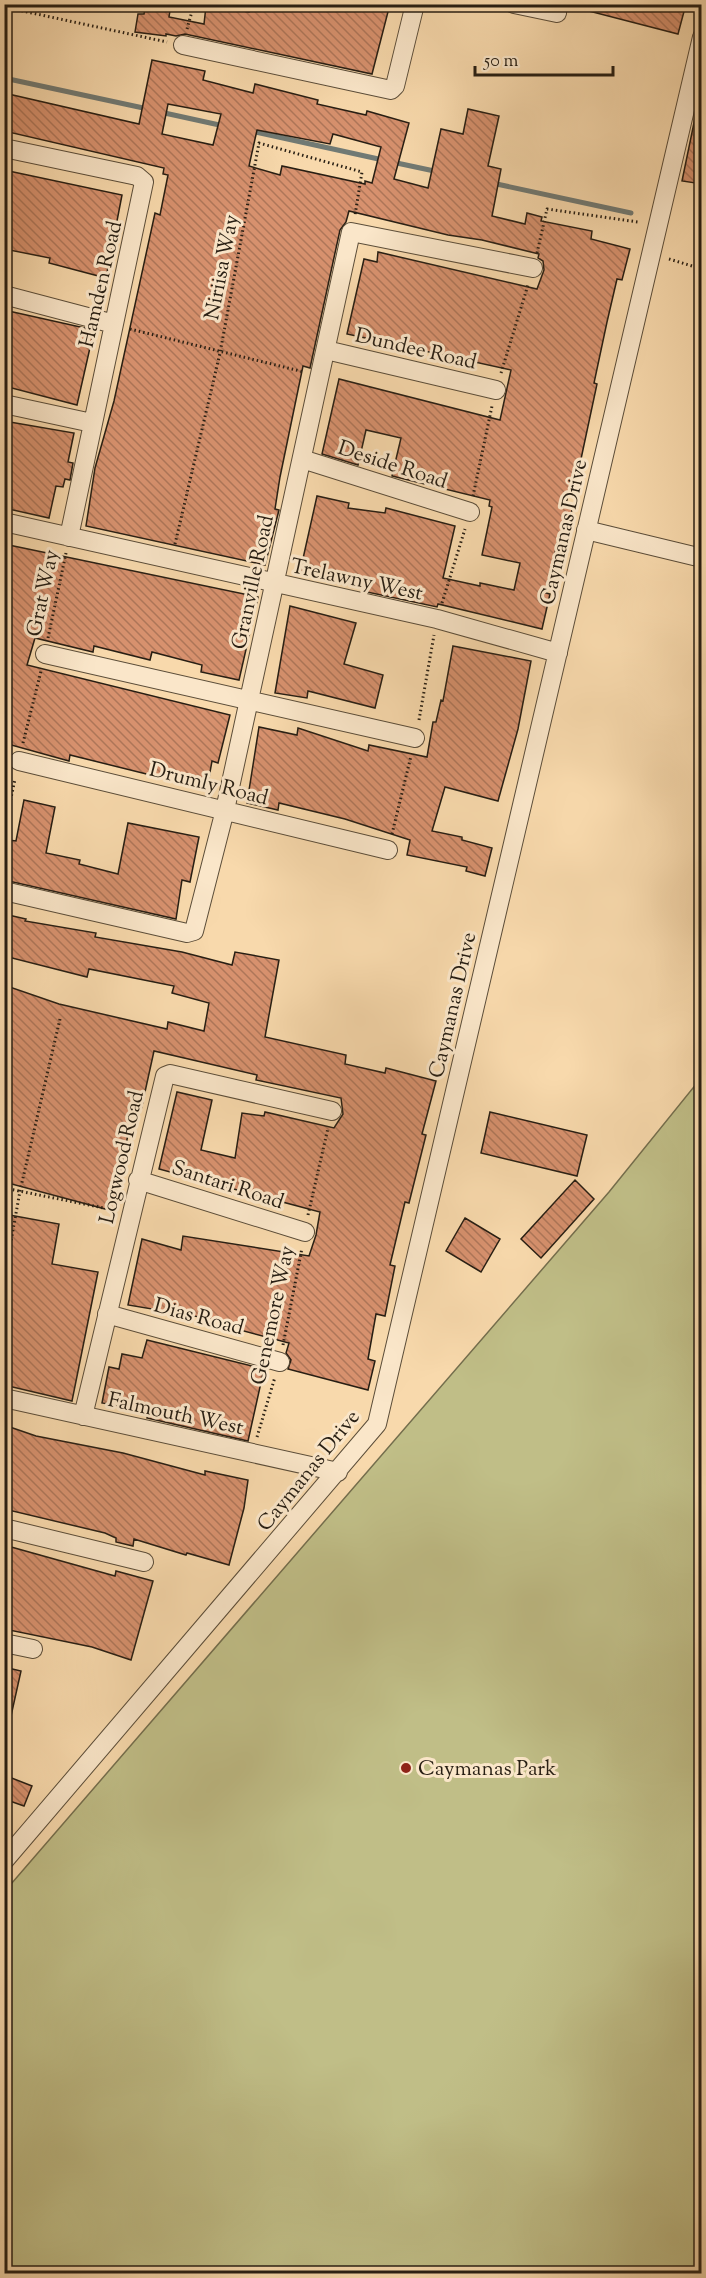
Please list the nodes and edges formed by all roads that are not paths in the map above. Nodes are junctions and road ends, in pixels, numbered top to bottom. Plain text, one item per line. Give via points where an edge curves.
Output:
1 (415, 4) edge
2 (514, 4) edge
3 (557, 13) dead end
4 (702, 37) edge
5 (183, 45) road end
6 (4, 148) edge
7 (533, 268) dead end
8 (4, 295) edge
9 (114, 324) junction
10 (326, 350) junction
11 (496, 390) dead end
12 (4, 404) edge
13 (92, 423) junction
14 (302, 459) junction
15 (470, 512) dead end
16 (4, 522) edge
17 (586, 530) junction
18 (69, 537) junction
19 (702, 558) edge
20 (275, 584) junction
21 (558, 653) junction
22 (45, 654) road end
23 (250, 698) junction
24 (416, 738) dead end
25 (19, 761) road end
26 (225, 810) junction
27 (388, 850) dead end
28 (4, 891) edge
29 (332, 1111) road end
30 (138, 1180) junction
31 (305, 1232) road end
32 (107, 1314) junction
33 (280, 1362) road end
34 (4, 1398) edge
35 (83, 1416) junction
36 (338, 1472) junction
37 (4, 1528) edge
38 (144, 1562) dead end
39 (4, 1643) edge
40 (33, 1649) dead end
41 (4, 1861) edge

1 - 5 street via 391,90
2 - 3 street
4 - 17 street, Caymanas Drive
6 - 9 street, Hamden Road via 137,176 144,182
7 - 10 street, Granville Road via 351,232
8 - 9 street
9 - 13 street, Hamden Road
10 - 11 street, Dundee Road
10 - 14 street, Granville Road
12 - 13 street
13 - 18 street, Hamden Road
14 - 15 street, Deside Road
14 - 20 street, Granville Road
16 - 18 street, Trelawny West
17 - 19 street
17 - 21 street, Caymanas Drive
18 - 20 street, Trelawny West
20 - 21 street, Trelawny West via 437,619
20 - 23 street, Granville Road
21 - 36 street, Caymanas Drive via 377,1424
22 - 23 street
23 - 24 street
23 - 26 street, Granville Road
25 - 26 street, Drumly Road
26 - 27 street, Drumly Road
26 - 28 street, Granville Road via 194,931 186,933
29 - 30 street, Logwood Road via 170,1074 162,1081
30 - 31 street, Santari Road
30 - 32 street, Logwood Road
32 - 33 street, Dias Road
32 - 35 street, Logwood Road
34 - 35 street, Falmouth West
35 - 36 street, Falmouth West
36 - 41 street, Caymanas Drive
37 - 38 street
39 - 40 street

